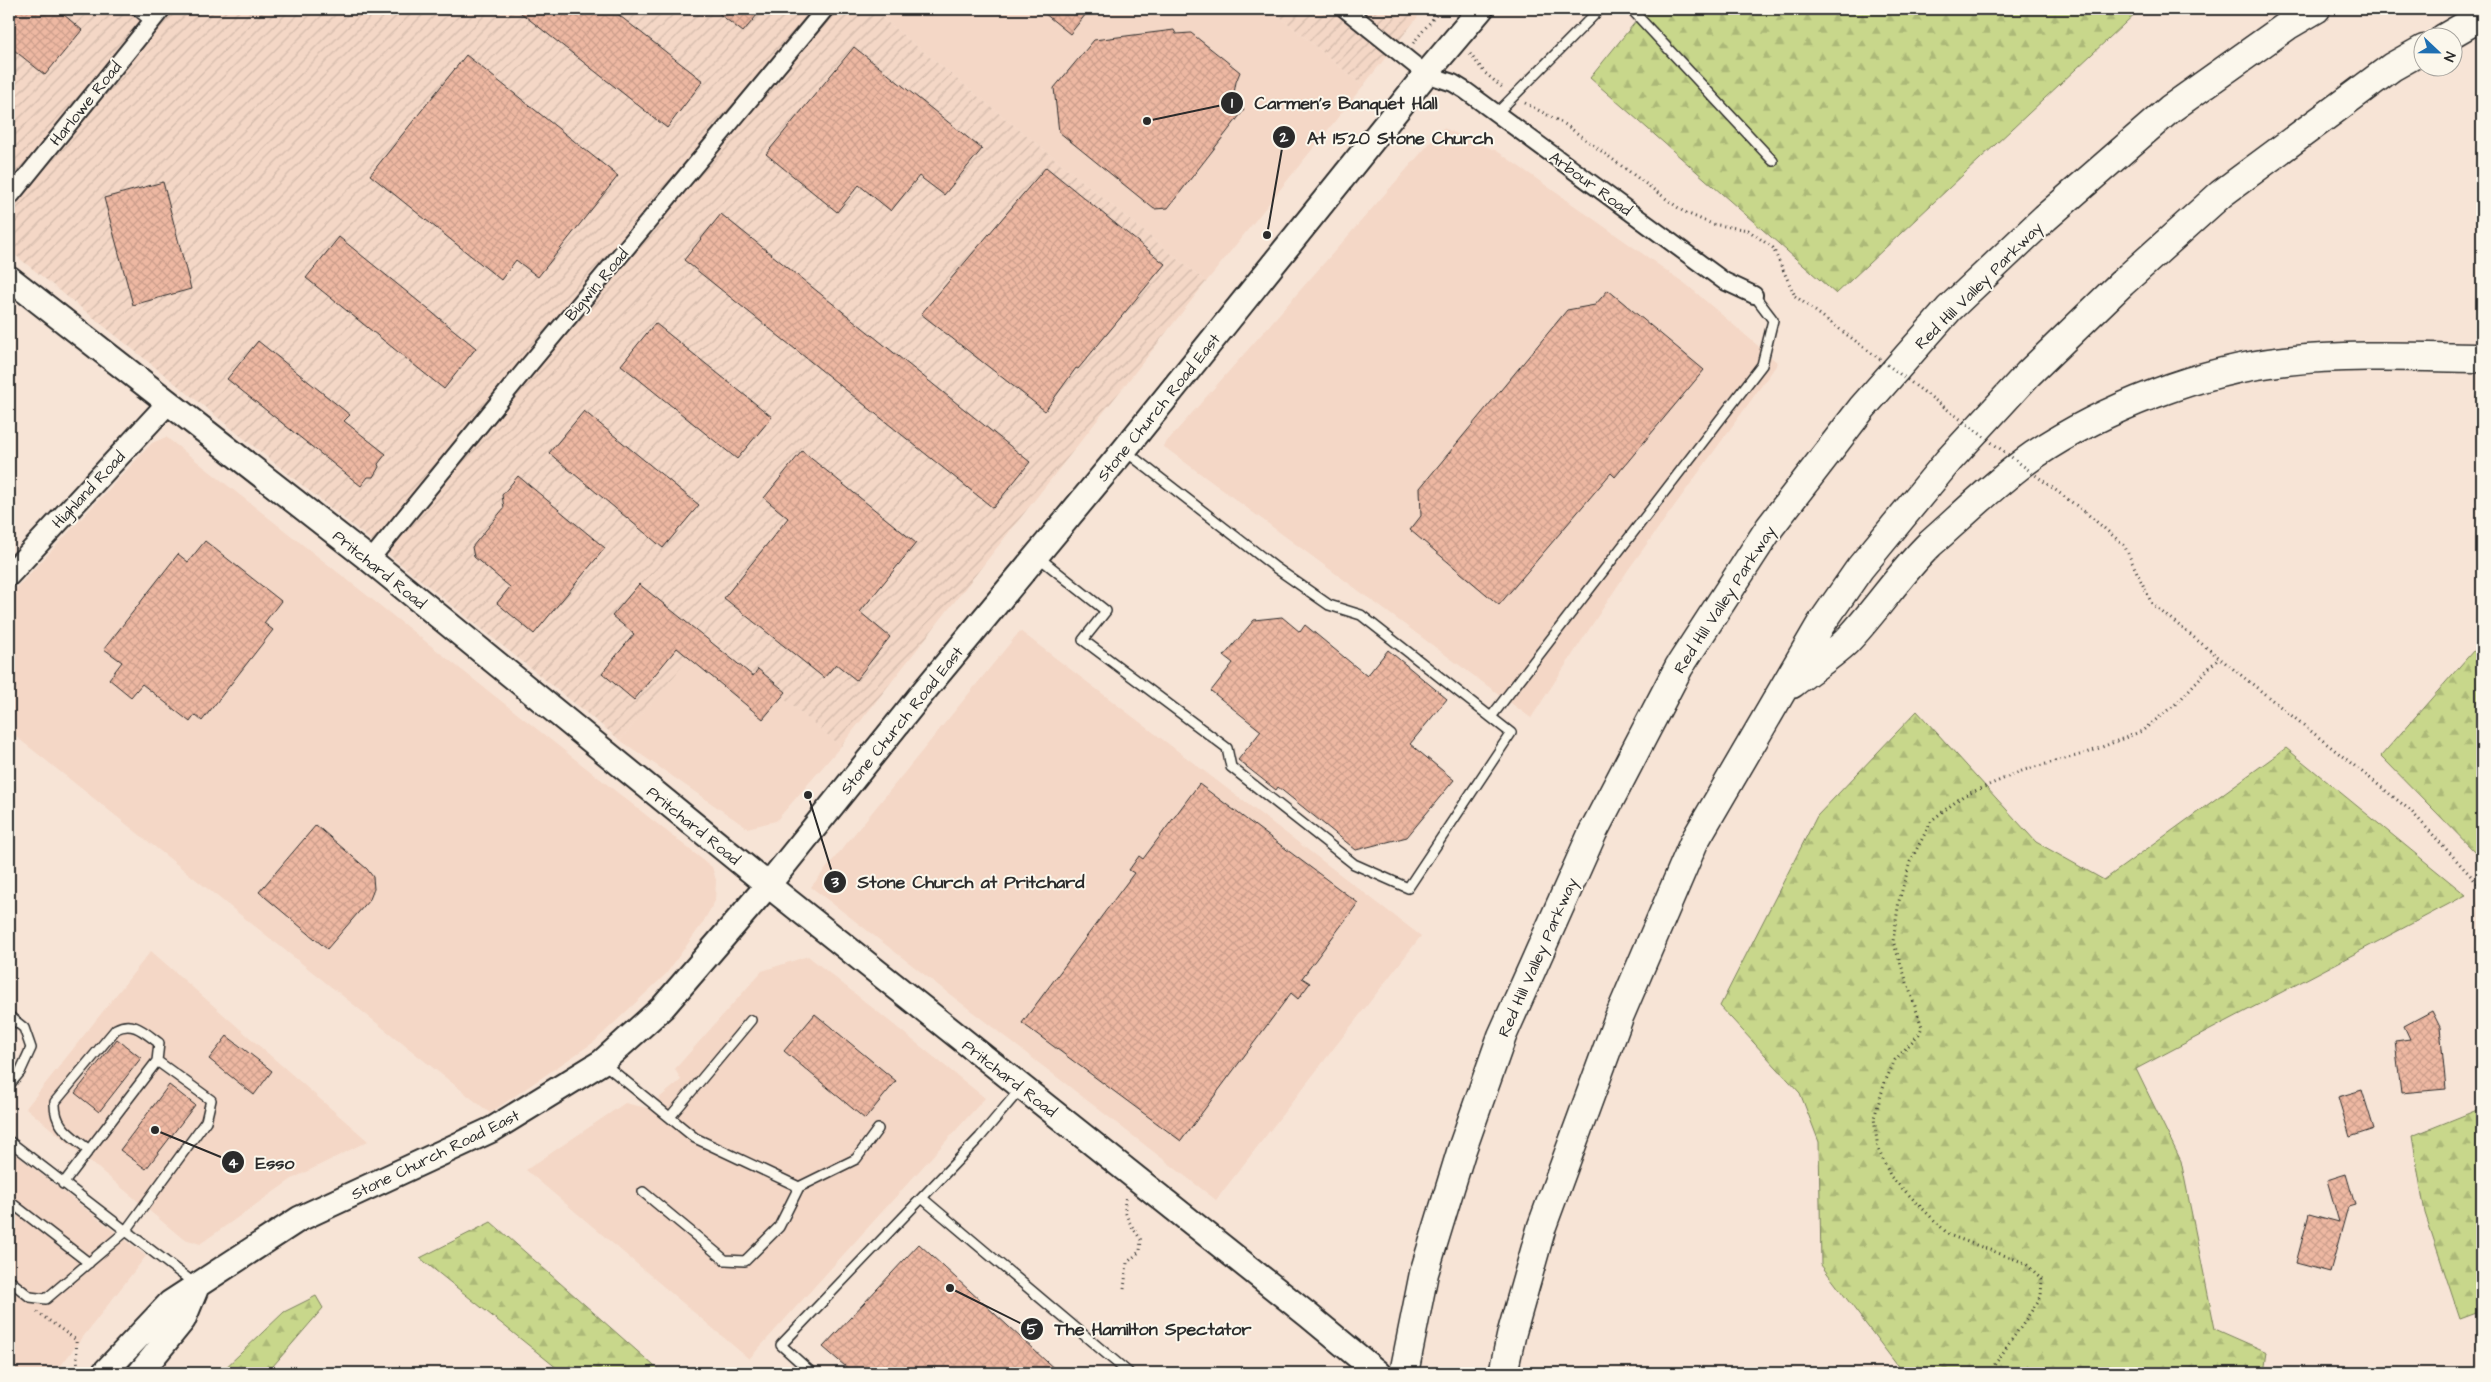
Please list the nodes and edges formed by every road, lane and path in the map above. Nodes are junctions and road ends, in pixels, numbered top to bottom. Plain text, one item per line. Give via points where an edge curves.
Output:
1 (135, 9) edge
2 (162, 9) edge
3 (825, 9) edge
4 (1345, 9) edge
5 (1441, 9) edge
6 (1481, 9) edge
7 (1600, 9) edge
8 (1632, 9) edge
9 (2316, 9) edge
10 (2482, 16) edge
11 (2294, 17) edge
12 (151, 22) junction
13 (2461, 28) edge
14 (1457, 38) junction
15 (1403, 55) junction
16 (2414, 55) edge
17 (1426, 74) junction
18 (1514, 97) junction
19 (1497, 113) junction
20 (1773, 161) dead end
21 (9, 198) edge
22 (9, 278) edge
23 (1754, 295) joint
24 (2482, 358) edge
25 (168, 403) junction
26 (1124, 450) junction
27 (1036, 555) junction
28 (370, 560) junction
29 (9, 576) edge
30 (2219, 657) junction
31 (1780, 692) junction
32 (1491, 717) junction
33 (768, 885) junction
34 (2482, 888) edge
35 (9, 1016) edge
36 (751, 1020) dead end
37 (157, 1061) junction
38 (602, 1062) junction
39 (9, 1085) edge
40 (1022, 1087) junction
41 (670, 1117) junction
42 (878, 1129) dead end
43 (9, 1141) edge
44 (89, 1150) junction
45 (1132, 1174) junction
46 (63, 1184) junction
47 (799, 1187) junction
48 (643, 1192) dead end
49 (922, 1198) junction
50 (9, 1201) edge
51 (125, 1232) junction
52 (89, 1263) junction
53 (9, 1280) edge
54 (197, 1286) junction
55 (1124, 1289) dead end
56 (30, 1297) junction
57 (78, 1373) edge
58 (104, 1373) edge
59 (140, 1373) edge
60 (812, 1373) edge
61 (1129, 1373) edge
62 (1378, 1373) edge
63 (1404, 1373) edge
64 (1503, 1373) edge
65 (1989, 1373) edge

1 - 12 lane
2 - 12 street, Harlowe Road
3 - 28 street, Bigwin Road
4 - 15 street
5 - 15 path
6 - 14 main road, Stone Church Road East
7 - 18 lane
8 - 20 lane
9 - 11 highway, Red Hill Valley Parkway
10 - 13 highway
11 - 63 highway, Red Hill Valley Parkway via 2170,109 2045,218 1949,309 1862,408 1770,527 1679,667 1593,832 1502,1036 1460,1152 1424,1273
12 - 21 street, Harlowe Road
14 - 17 main road, Stone Church Road East
14 - 18 path via 1485,74
15 - 17 street
16 - 31 highway via 2392,67 2221,194 2028,374 1948,461 1860,568
17 - 19 street, Arbour Road via 1453,83
17 - 26 main road, Stone Church Road East
18 - 19 lane
18 - 30 path, bridge via 1566,124 1684,212 1712,224 1748,230 1773,248 1795,296 2085,512 2124,545 2152,604
19 - 23 street, Arbour Road via 1724,281
22 - 25 main road, Pritchard Road
23 - 32 lane via 1773,320 1762,365
24 - 31 highway via 2345,357 2283,361 2174,387 2102,417 2034,456 1983,496 1928,547 1845,643
25 - 28 main road, Pritchard Road
25 - 29 street, Highland Road
26 - 27 main road, Stone Church Road East
26 - 32 lane via 1329,605 1361,615
27 - 32 lane via 1106,611 1083,640 1227,748 1231,767 1354,864 1408,888 1510,732
27 - 33 main road, Stone Church Road East
28 - 33 main road, Pritchard Road
30 - 34 path via 2411,811
30 - 65 path via 2178,702 2142,731 2087,753 2024,770 1963,796 1932,820 1910,862 1893,941 1922,1026 1919,1034 1895,1060 1884,1082 1874,1118 1878,1150 1891,1177 1949,1235 2025,1263 2042,1279 2041,1297
31 - 64 highway via 1694,842 1619,1017 1542,1226
33 - 38 main road, Stone Church Road East via 663,1007
33 - 40 main road, Pritchard Road
35 - 39 lane via 24,1028 31,1048 20,1072
36 - 41 lane
37 - 44 lane
37 - 44 lane via 159,1043 136,1026 125,1024 116,1029 55,1102 55,1116 60,1125
37 - 51 lane via 211,1100 206,1120
38 - 41 lane
38 - 54 main road, Stone Church Road East via 493,1129 299,1219
40 - 45 main road, Pritchard Road
40 - 49 lane
41 - 47 lane via 695,1138
42 - 47 lane via 856,1159
43 - 46 lane
44 - 46 lane
45 - 55 path via 1123,1206 1141,1240 1140,1252 1127,1263
45 - 62 main road, Pritchard Road
46 - 51 lane
47 - 48 lane via 779,1227 744,1261 725,1260
49 - 60 lane via 781,1345
49 - 61 lane
50 - 52 lane
51 - 52 lane
51 - 54 lane
52 - 56 lane via 46,1299
53 - 56 lane
54 - 58 main road, Stone Church Road East via 170,1303
54 - 59 main road via 183,1320
56 - 57 path via 33,1310 76,1340

